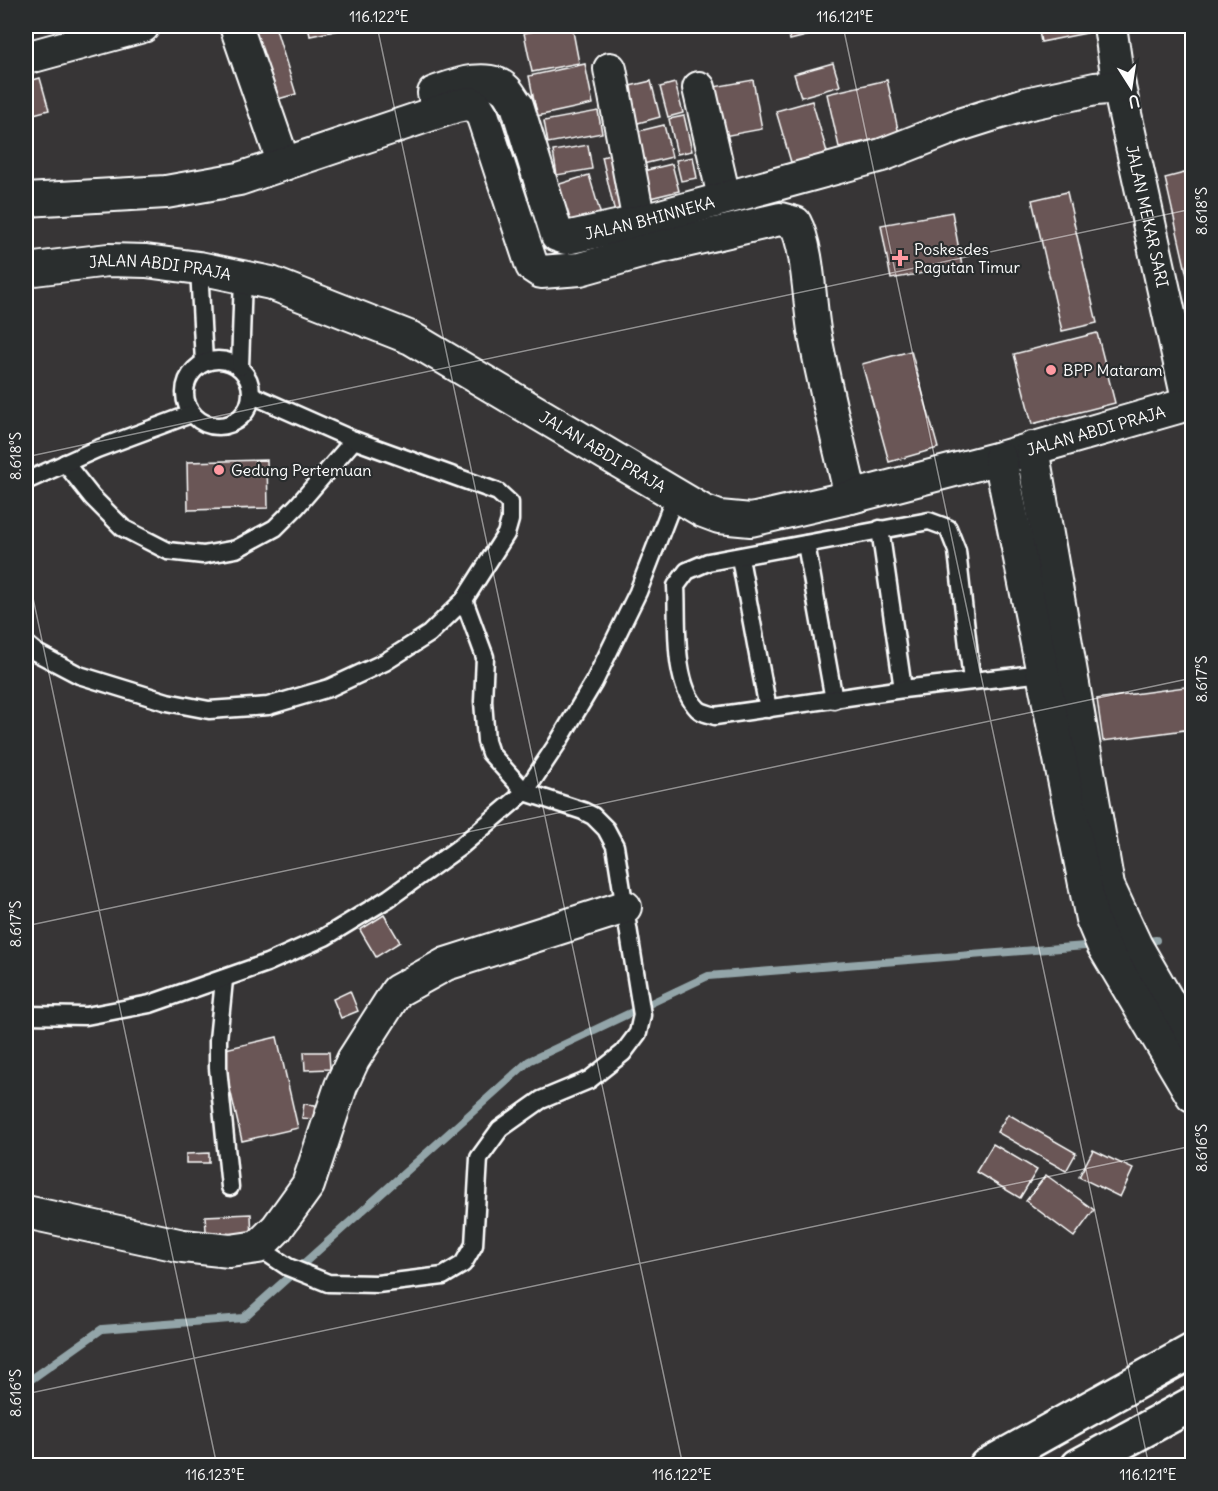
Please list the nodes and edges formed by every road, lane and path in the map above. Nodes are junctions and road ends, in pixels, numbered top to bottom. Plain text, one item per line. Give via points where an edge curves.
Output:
1 (143, 26) edge
2 (236, 26) edge
3 (1110, 26) edge
4 (26, 58) edge
5 (610, 69) dead end
6 (1119, 87) junction
7 (699, 88) dead end
8 (281, 154) junction
9 (724, 197) junction
10 (26, 200) edge
11 (639, 222) junction
12 (199, 268) junction
13 (26, 270) edge
14 (243, 277) junction
15 (204, 362) junction
16 (240, 367) junction
17 (252, 395) junction
18 (1191, 403) edge
19 (191, 414) junction
20 (354, 440) junction
21 (1032, 448) junction
22 (1000, 458) junction
23 (65, 463) junction
24 (26, 481) edge
25 (676, 494) junction
26 (851, 497) junction
27 (880, 529) junction
28 (806, 544) junction
29 (740, 558) junction
30 (464, 600) junction
31 (26, 644) edge
32 (1044, 673) junction
33 (972, 681) junction
34 (903, 690) junction
35 (834, 700) junction
36 (768, 709) junction
37 (525, 792) junction
38 (626, 914) junction
39 (1106, 916) junction
40 (1122, 949) junction
41 (224, 980) junction
42 (26, 1015) edge
43 (1192, 1043) edge
44 (1192, 1095) edge
45 (230, 1187) dead end
46 (26, 1212) edge
47 (258, 1247) junction
48 (1192, 1351) edge
49 (1192, 1404) edge
50 (986, 1466) edge
51 (1078, 1466) edge

1 - 4 street
2 - 8 street
3 - 6 street, JALAN MEKAR SARI
5 - 11 street
6 - 9 street, JALAN BHINNEKA via 1026,104 882,155
6 - 18 street, JALAN MEKAR SARI
7 - 9 street
8 - 10 street via 239,179 202,187
8 - 11 street, JALAN BHINNEKA via 449,88 477,82 496,83 517,105 557,235 566,238
8 - 26 street via 471,104 477,107 485,123 532,266 541,272 595,266 780,219 795,223
9 - 11 street, JALAN BHINNEKA
12 - 13 street, JALAN ABDI PRAJA via 108,260
12 - 14 street, JALAN ABDI PRAJA
12 - 15 lane
14 - 16 lane
14 - 25 street, JALAN ABDI PRAJA via 271,283 411,338
15 - 16 lane via 223,360
15 - 19 lane via 188,375 183,395
16 - 17 lane via 249,380
17 - 19 lane via 245,414 228,425 208,426
17 - 20 lane
18 - 21 street, JALAN ABDI PRAJA
19 - 23 lane
20 - 23 lane via 275,528 236,549 203,555 168,551 123,528
20 - 30 lane via 498,492 510,503 506,534
21 - 22 street, JALAN ABDI PRAJA
21 - 39 street via 1108,886
22 - 26 street, JALAN ABDI PRAJA
22 - 32 street
23 - 24 lane
25 - 26 street, JALAN ABDI PRAJA via 719,517 751,520
25 - 37 lane via 638,592 594,682
27 - 28 lane
27 - 33 lane via 929,521 948,528 957,551
27 - 34 lane
28 - 29 lane
28 - 35 lane
29 - 36 lane
29 - 36 lane via 708,562 687,571 676,586 680,668 688,696 700,711 716,716
30 - 31 lane via 429,634 384,662 329,688 268,706 209,710 167,702 79,675
30 - 37 lane via 485,657 486,741 490,753
32 - 33 lane
32 - 39 street
33 - 34 lane
34 - 35 lane
35 - 36 lane
37 - 38 lane via 583,811 606,829 615,846
37 - 41 lane via 460,848 389,898 325,937
38 - 47 street via 446,964 397,991 341,1086 308,1185 278,1228
38 - 47 lane via 642,1015 638,1033 623,1053 589,1080 541,1100 500,1129 479,1158 474,1245 463,1264 443,1276 376,1284 328,1283 288,1267
39 - 40 street
40 - 43 street
40 - 44 street
41 - 42 lane via 150,1004 86,1016
41 - 45 lane via 218,1068
46 - 47 street via 183,1246 230,1251
48 - 50 highway
49 - 51 highway

